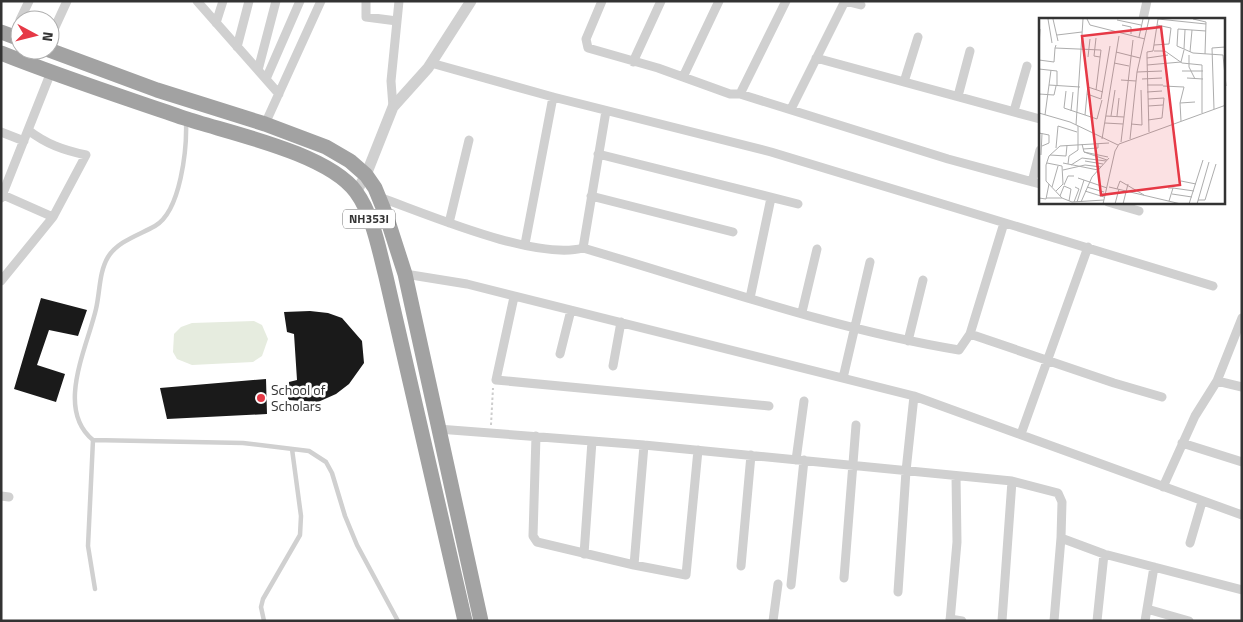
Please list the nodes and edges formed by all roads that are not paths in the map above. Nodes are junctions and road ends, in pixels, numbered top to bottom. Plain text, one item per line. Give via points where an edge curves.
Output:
1 (67, 1) edge
2 (197, 1) edge
3 (223, 1) edge
4 (249, 1) edge
5 (276, 1) edge
6 (300, 1) edge
7 (321, 1) edge
8 (366, 1) edge
9 (399, 1) edge
10 (471, 1) edge
11 (602, 1) edge
12 (661, 1) edge
13 (719, 1) edge
14 (786, 1) edge
15 (845, 1) edge
16 (1146, 1) edge
17 (861, 5) dead end
18 (60, 16) edge
19 (1143, 18) edge
20 (397, 21) junction
21 (216, 23) junction
22 (918, 37) dead end
23 (237, 47) junction
24 (970, 51) dead end
25 (1, 53) edge
26 (60, 54) edge
27 (816, 58) junction
28 (633, 62) junction
29 (431, 63) junction
30 (1027, 66) dead end
31 (258, 70) junction
32 (51, 72) junction
33 (683, 77) junction
34 (266, 80) junction
35 (904, 82) junction
36 (279, 94) junction
37 (740, 94) junction
38 (958, 96) junction
39 (553, 97) junction
40 (393, 107) junction
41 (791, 109) junction
42 (606, 111) junction
43 (1014, 112) junction
44 (186, 118) junction
45 (1039, 119) edge
46 (265, 124) junction
47 (28, 130) junction
48 (1, 132) edge
49 (469, 140) dead end
50 (24, 141) junction
51 (598, 154) junction
52 (1039, 158) edge
53 (366, 176) junction
54 (1036, 183) edge
55 (356, 192) junction
56 (2, 196) edge
57 (591, 196) junction
58 (380, 197) junction
59 (771, 198) junction
60 (798, 204) dead end
61 (1115, 204) edge
62 (1140, 211) dead end
63 (53, 217) junction
64 (449, 223) junction
65 (1004, 223) junction
66 (733, 232) dead end
67 (525, 244) junction
68 (1088, 247) junction
69 (583, 248) junction
70 (818, 249) dead end
71 (870, 262) dead end
72 (405, 274) junction
73 (923, 280) dead end
74 (1, 281) edge
75 (1213, 286) dead end
76 (514, 297) junction
77 (750, 298) junction
78 (571, 310) junction
79 (802, 312) junction
80 (1242, 318) edge
81 (621, 322) junction
82 (854, 327) junction
83 (970, 334) junction
84 (908, 341) junction
85 (560, 354) dead end
86 (1048, 361) junction
87 (613, 366) dead end
88 (843, 378) junction
89 (1217, 381) junction
90 (1242, 387) edge
91 (914, 396) junction
92 (1162, 397) dead end
93 (804, 401) dead end
94 (769, 406) dead end
95 (856, 425) dead end
96 (438, 429) junction
97 (1021, 434) junction
98 (536, 436) junction
99 (93, 440) junction
100 (592, 441) junction
101 (1182, 443) junction
102 (644, 445) junction
103 (292, 449) junction
104 (698, 450) junction
105 (751, 455) junction
106 (800, 460) junction
107 (1242, 462) edge
108 (854, 466) junction
109 (906, 471) junction
110 (956, 476) junction
111 (1012, 481) junction
112 (1163, 487) junction
113 (1202, 502) junction
114 (1242, 515) edge
115 (1061, 538) junction
116 (1190, 542) dead end
117 (584, 554) junction
118 (1104, 554) junction
119 (634, 565) junction
120 (741, 566) dead end
121 (1154, 566) junction
122 (844, 578) dead end
123 (778, 584) dead end
124 (791, 585) dead end
125 (95, 589) dead end
126 (1242, 590) edge
127 (898, 592) dead end
128 (1147, 609) junction
129 (950, 620) edge
130 (264, 621) edge
131 (398, 621) edge
132 (465, 621) edge
133 (481, 621) edge
134 (773, 621) edge
135 (962, 621) edge
136 (1002, 621) edge
137 (1054, 621) edge
138 (1098, 621) edge
139 (1145, 621) edge
140 (1189, 621) edge

1 - 18 street
2 - 21 street
3 - 21 street
4 - 23 street
5 - 31 street
6 - 34 street
7 - 36 street
8 - 20 street via 366,17
9 - 20 street
10 - 29 street
11 - 28 street via 586,39 588,48
12 - 28 street
13 - 33 street
14 - 37 street
15 - 17 street
15 - 27 street
16 - 19 street
20 - 40 street via 391,81
21 - 23 street
22 - 35 street
23 - 31 street
24 - 38 street
25 - 32 highway, NH353I
26 - 46 highway, NH353I via 157,90
27 - 35 street
27 - 41 street
28 - 33 street
29 - 39 street
29 - 40 street
30 - 43 street
31 - 34 street
32 - 44 highway, NH353I
32 - 47 street
33 - 37 street via 730,94
34 - 36 street
35 - 38 street
36 - 46 street
37 - 41 street
38 - 43 street
39 - 42 street
39 - 67 street
40 - 53 street
41 - 54 street
42 - 51 street
42 - 65 street via 771,152
43 - 45 street
44 - 55 highway, NH353I via 293,153 329,169
44 - 99 lane via 187,138 181,174 167,215 155,226 114,250 103,267 75,393 79,424
46 - 53 highway, NH353I via 332,150
47 - 50 street
47 - 63 street via 62,150 86,155
48 - 50 street
49 - 64 street
50 - 56 street
51 - 57 street
51 - 59 street
52 - 54 street
53 - 55 street
53 - 58 highway, NH353I
55 - 132 highway, NH353I via 366,211 386,277
56 - 63 street
57 - 66 street
57 - 69 street
58 - 64 street
58 - 72 highway, NH353I
59 - 60 street
59 - 77 street
61 - 62 street
63 - 74 street
64 - 67 street
65 - 68 street
65 - 83 street
67 - 69 street via 538,248
68 - 75 street
68 - 86 street
69 - 77 street
70 - 79 street
71 - 82 street
72 - 76 street via 468,284
72 - 96 highway, NH353I
73 - 84 street
76 - 78 street
76 - 94 street via 496,380
77 - 79 street
78 - 81 street
78 - 85 street
79 - 82 street
80 - 89 street
81 - 87 street
81 - 88 street
82 - 84 street
82 - 88 street
83 - 84 street via 959,350
83 - 86 street
86 - 92 street
86 - 97 street
88 - 91 street
89 - 90 street
89 - 101 street
91 - 97 street
91 - 109 street
93 - 106 street
95 - 108 street
96 - 98 street
96 - 133 highway, NH353I
97 - 112 street
98 - 100 street
98 - 117 street via 533,536 537,542
99 - 103 lane via 236,443
99 - 125 lane via 88,546
100 - 102 street
100 - 117 street
101 - 107 street
101 - 112 street
102 - 104 street
102 - 119 street
103 - 130 lane via 301,516 300,535 263,599
103 - 131 lane via 318,455 332,473 357,545
104 - 105 street
104 - 119 street via 686,575
105 - 106 street
105 - 120 street
106 - 108 street
106 - 124 street
108 - 109 street
108 - 122 street
109 - 110 street
109 - 127 street
110 - 111 street
110 - 129 street via 957,542
111 - 115 street via 1058,493 1062,502
111 - 136 street
112 - 113 street
113 - 114 street
113 - 116 street
115 - 118 street
115 - 137 street
117 - 119 street
118 - 121 street
118 - 138 street
121 - 126 street
121 - 128 street
123 - 134 street
128 - 139 street
128 - 140 street
129 - 135 street

